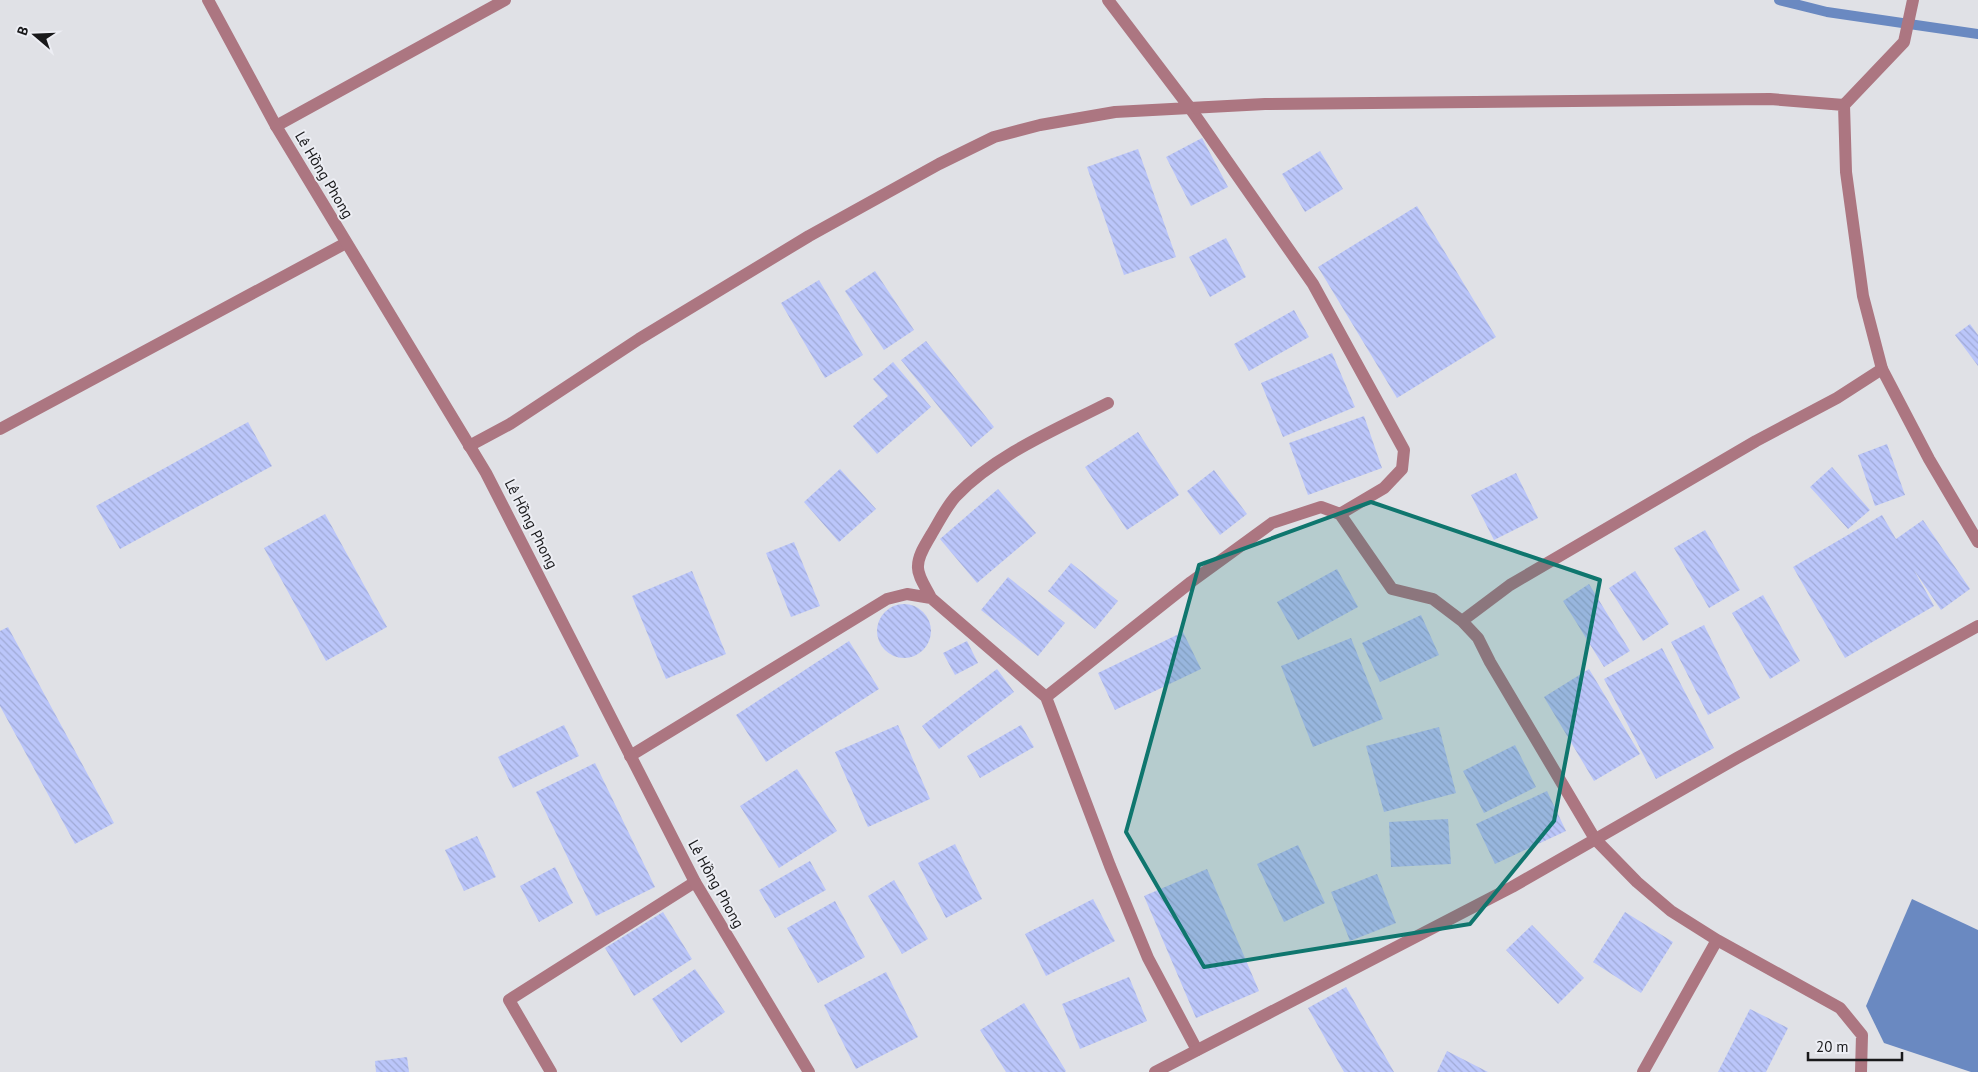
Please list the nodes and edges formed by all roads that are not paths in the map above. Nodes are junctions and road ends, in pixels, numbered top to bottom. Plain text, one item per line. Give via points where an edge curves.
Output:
1 (208, 0) edge
2 (505, 0) edge
3 (1108, 0) edge
4 (1913, 0) edge
5 (1844, 105) junction
6 (1190, 108) junction
7 (276, 126) junction
8 (346, 243) junction
9 (1882, 369) junction
10 (1108, 403) dead end
11 (0, 429) edge
12 (469, 446) junction
13 (1340, 514) junction
14 (1978, 542) edge
15 (931, 598) junction
16 (1462, 620) junction
17 (1978, 626) edge
18 (1046, 697) junction
19 (630, 756) junction
20 (1595, 839) junction
21 (695, 882) junction
22 (1717, 940) junction
23 (1197, 1050) junction
24 (551, 1072) edge
25 (809, 1072) edge
26 (1155, 1072) edge
27 (1643, 1072) edge
28 (1861, 1072) edge

1 - 7 street, Lê Hồng Phong
2 - 7 street
3 - 6 street
4 - 5 street via 1904,42
5 - 6 street via 1770,99 1275,104
5 - 9 street via 1846,172 1863,296
6 - 12 street via 1115,112 994,137 809,236 639,339 510,424
6 - 13 street via 1313,284 1404,450 1402,469 1384,488
7 - 8 street, Lê Hồng Phong
8 - 11 street
8 - 12 street, Lê Hồng Phong
9 - 14 street via 1929,459
9 - 16 street via 1510,585
10 - 15 street via 993,465 955,497 919,562 919,573
12 - 19 street, Lê Hồng Phong via 486,473
13 - 16 street via 1392,589 1433,599
13 - 18 street via 1320,507 1272,523 1191,582
15 - 18 street
15 - 19 street via 907,594 887,599
16 - 20 street via 1478,638
17 - 20 street
18 - 23 street via 1148,958
19 - 21 street, Lê Hồng Phong
20 - 22 street via 1671,911
20 - 23 street via 1512,887
21 - 24 street via 509,1000
21 - 25 street, Lê Hồng Phong
22 - 27 street
22 - 28 street via 1840,1008 1862,1035
23 - 26 street

